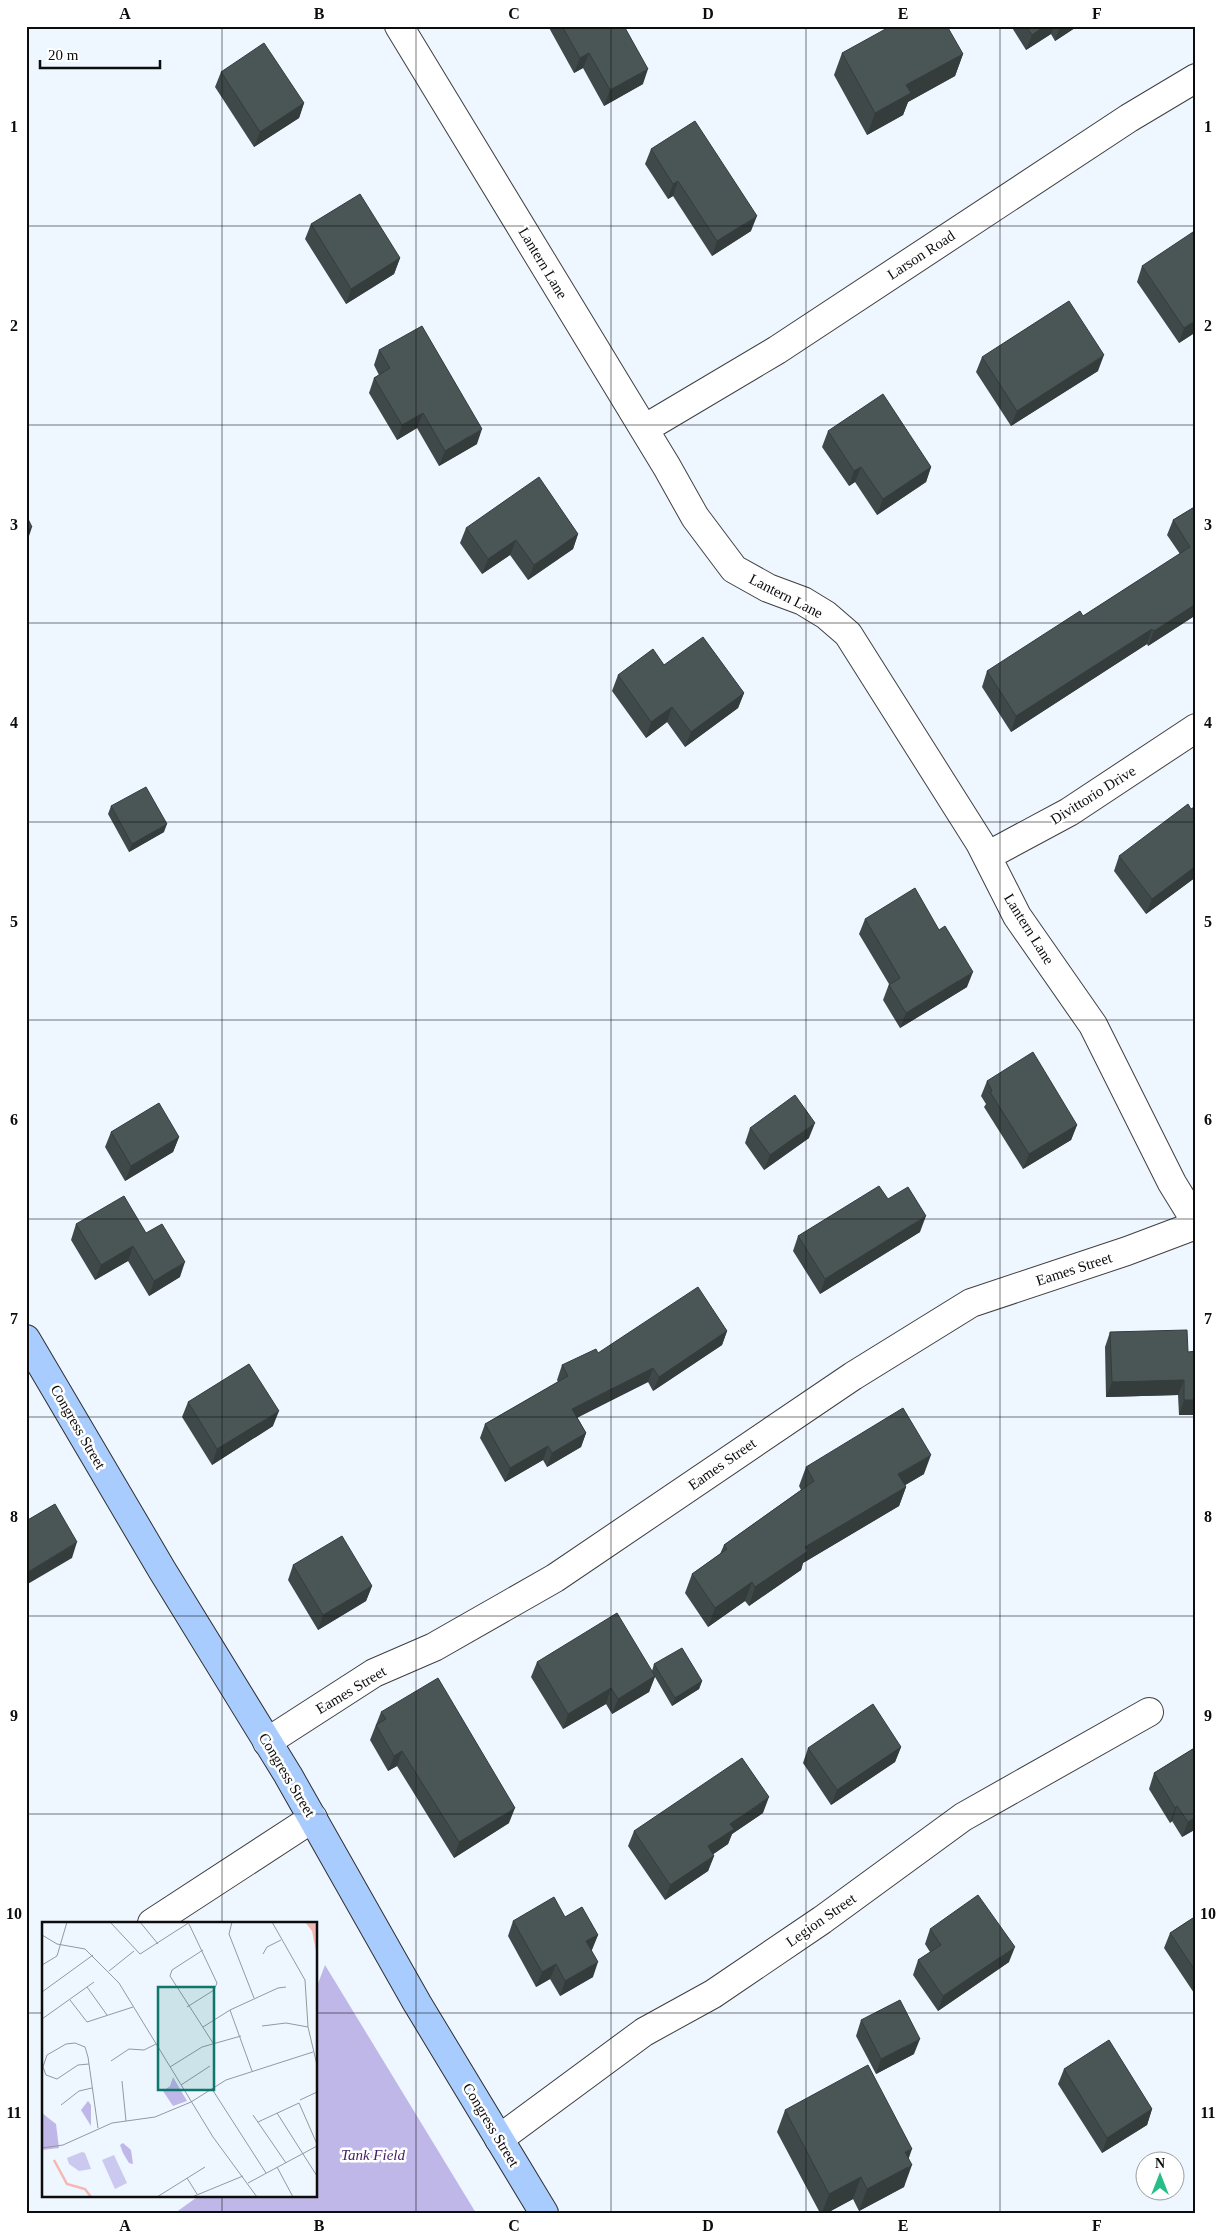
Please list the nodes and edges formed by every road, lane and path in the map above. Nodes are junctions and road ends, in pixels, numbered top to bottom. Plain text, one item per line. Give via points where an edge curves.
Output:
1 (400, 26) edge
2 (1196, 78) edge
3 (644, 429) junction
4 (1196, 728) edge
5 (987, 856) junction
6 (1196, 1223) edge
7 (26, 1339) edge
8 (1148, 1712) dead end
9 (267, 1742) junction
10 (313, 1818) junction
11 (154, 1922) edge
12 (499, 2139) junction
13 (544, 2213) edge

1 - 3 street, Lantern Lane
2 - 3 street, Larson Road via 1129,118 777,350
3 - 5 street, Lantern Lane via 695,517 734,569 768,588 803,601 848,634
4 - 5 street, Divittorio Drive via 1069,812
5 - 6 street, Lantern Lane via 1017,916 1093,1025 1172,1183
6 - 9 street, Eames Street via 1127,1251 971,1302 853,1376 555,1578 434,1647 374,1673
7 - 9 main road, Congress Street
8 - 12 street, Legion Street via 963,1817 822,1920 713,1994 644,2032
9 - 10 main road, Congress Street
10 - 11 street
10 - 12 main road, Congress Street via 417,2003
12 - 13 main road, Congress Street

